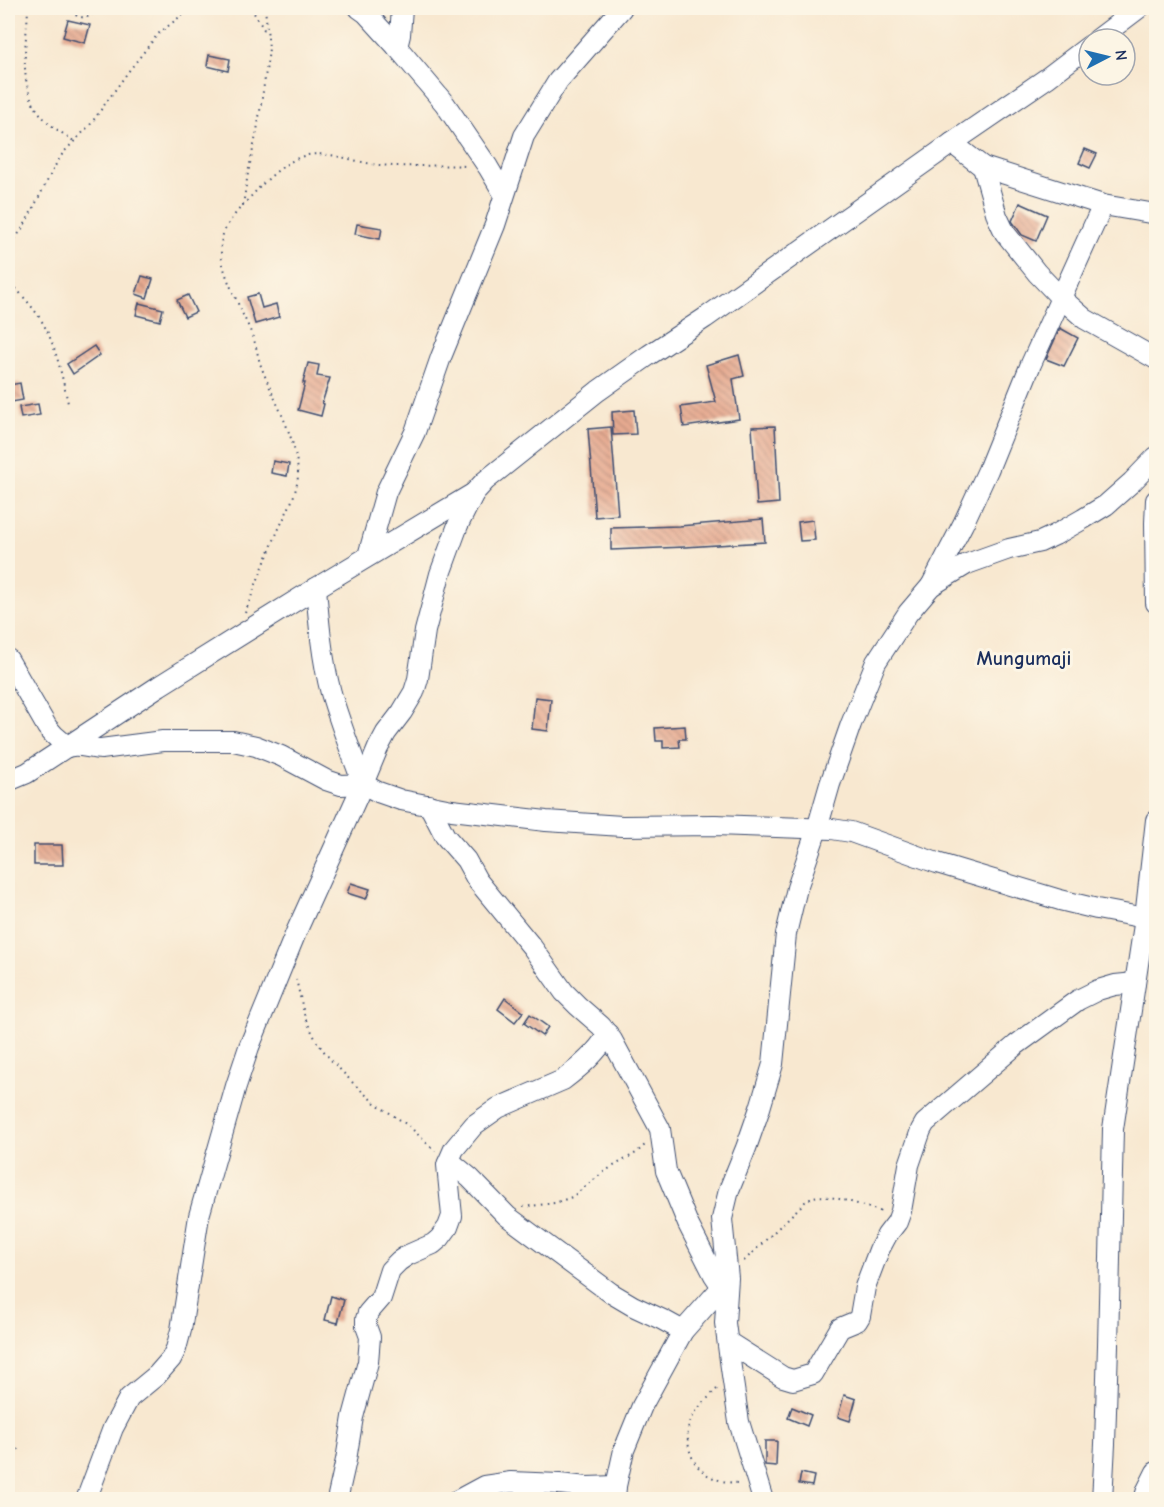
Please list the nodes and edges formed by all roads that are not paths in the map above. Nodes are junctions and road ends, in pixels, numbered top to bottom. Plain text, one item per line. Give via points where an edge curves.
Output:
1 (359, 8) edge
2 (402, 8) edge
3 (622, 8) edge
4 (1139, 8) edge
5 (1114, 27) edge
6 (397, 47) junction
7 (1077, 55) edge
8 (952, 143) junction
9 (983, 167) junction
10 (504, 194) junction
11 (1103, 205) junction
12 (1156, 214) edge
13 (1060, 297) junction
14 (1156, 359) edge
15 (1156, 457) edge
16 (474, 493) junction
17 (1156, 500) edge
18 (1156, 523) edge
19 (368, 556) junction
20 (931, 586) junction
21 (316, 588) junction
22 (1156, 603) edge
23 (8, 659) edge
24 (68, 747) junction
25 (8, 781) edge
26 (363, 784) junction
27 (429, 805) junction
28 (1156, 820) edge
29 (817, 829) junction
30 (1151, 919) edge
31 (1135, 983) junction
32 (608, 1034) junction
33 (448, 1163) junction
34 (726, 1285) junction
35 (683, 1331) junction
36 (728, 1342) junction
37 (1156, 1472) edge
38 (760, 1491) edge
39 (615, 1493) edge
40 (86, 1500) edge
41 (337, 1500) edge
42 (458, 1500) edge
43 (1102, 1500) edge
44 (1144, 1500) edge

1 - 6 street
2 - 6 street
3 - 10 street via 558,81 524,136
4 - 5 street
6 - 10 street via 445,104
7 - 8 street
8 - 9 street
8 - 16 street via 598,391
9 - 11 street
9 - 13 street via 1005,232
10 - 19 street via 415,432 386,492
11 - 12 street
11 - 13 street
13 - 14 street via 1085,319
13 - 20 street via 983,481
15 - 20 street via 1106,505 1055,535 967,564
16 - 19 street
16 - 26 street via 440,574 414,692 382,740
17 - 18 street
18 - 22 street
19 - 21 street
20 - 29 street via 908,612 876,662 847,734
21 - 24 street
21 - 26 street via 328,682
23 - 24 street via 47,727
24 - 25 street
24 - 26 street via 75,744 101,749 163,741 233,741 281,756 340,785
26 - 27 street via 401,800
26 - 40 street via 289,950 236,1086 199,1216 176,1349 157,1375 129,1398 113,1428
27 - 29 street via 572,823
27 - 32 street via 445,836 564,992
28 - 30 street
29 - 30 street via 851,832 1060,900
29 - 34 street via 788,919 773,1064 724,1205
30 - 31 street
31 - 36 street via 1098,990 1078,1000 1016,1045 926,1123 909,1165 899,1217 879,1250 865,1287 860,1316 840,1328 813,1374 793,1380 783,1377
31 - 43 street via 1113,1129
32 - 33 street via 587,1061 563,1080 506,1103 474,1125
32 - 34 street via 660,1129 666,1171 702,1253
33 - 35 street via 462,1170 502,1212 611,1293
33 - 41 street via 452,1216 448,1227 433,1244 408,1255 390,1270 381,1298 366,1318 370,1336 368,1362
34 - 35 street
34 - 36 street
35 - 39 street via 635,1422
36 - 38 street via 739,1422
37 - 44 street
39 - 42 street via 559,1484 505,1482 484,1486

